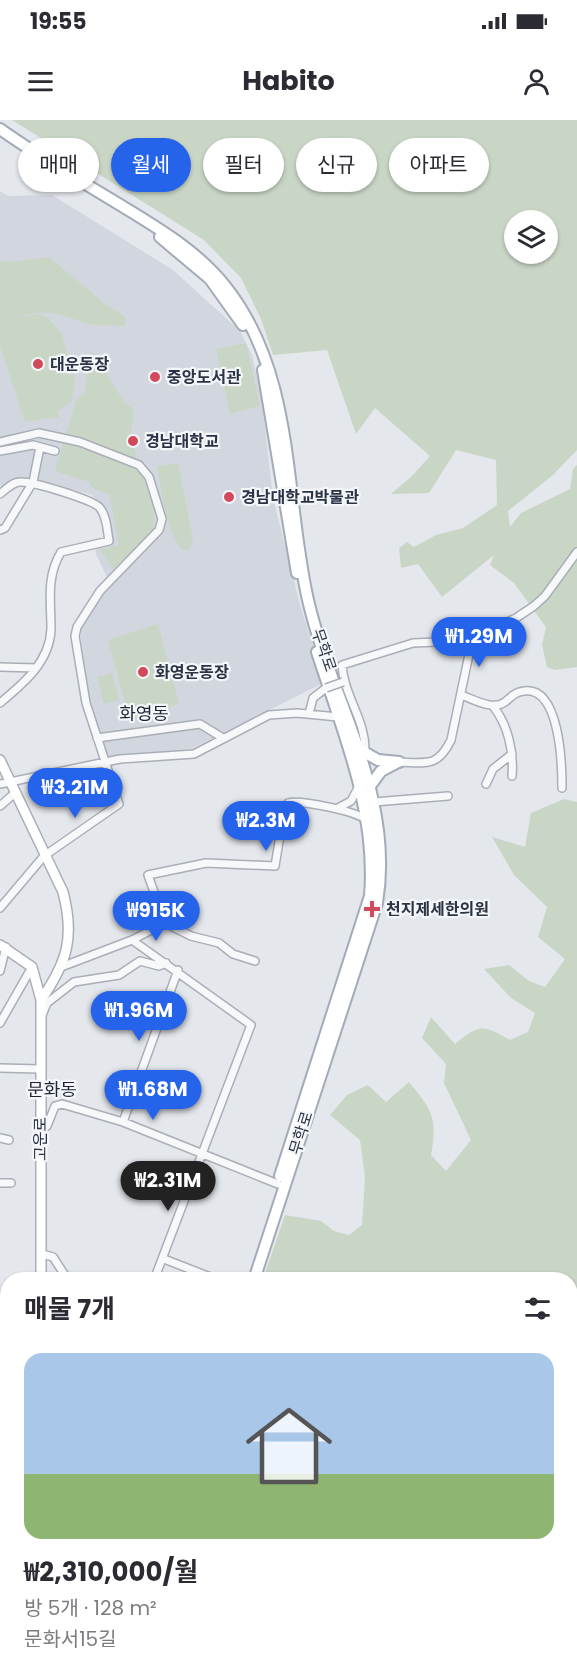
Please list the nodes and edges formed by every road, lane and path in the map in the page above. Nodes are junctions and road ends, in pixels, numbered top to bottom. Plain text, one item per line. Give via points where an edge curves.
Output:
1 (0, 129) edge
2 (0, 136) edge
3 (0, 442) edge
4 (40, 447) junction
5 (0, 451) edge
6 (55, 451) dead end
7 (33, 482) junction
8 (0, 494) edge
9 (0, 530) edge
10 (577, 552) edge
11 (471, 645) junction
12 (0, 667) edge
13 (36, 668) junction
14 (343, 682) junction
15 (461, 694) junction
16 (0, 703) edge
17 (493, 706) junction
18 (309, 714) junction
19 (338, 717) junction
20 (97, 738) junction
21 (223, 738) junction
22 (361, 750) junction
23 (512, 754) junction
24 (0, 760) edge
25 (399, 762) junction
26 (104, 763) junction
27 (512, 776) dead end
28 (10, 782) junction
29 (0, 784) edge
30 (486, 784) dead end
31 (365, 785) junction
32 (562, 788) dead end
33 (15, 793) junction
34 (448, 796) dead end
35 (374, 802) junction
36 (0, 806) edge
37 (338, 808) junction
38 (368, 822) junction
39 (44, 856) junction
40 (0, 908) edge
41 (165, 923) junction
42 (132, 940) junction
43 (3, 946) edge
44 (255, 961) dead end
45 (166, 963) junction
46 (32, 967) junction
47 (61, 967) junction
48 (178, 970) junction
49 (0, 972) edge
50 (41, 1000) junction
51 (41, 1018) junction
52 (0, 1023) edge
53 (0, 1068) edge
54 (40, 1069) junction
55 (123, 1122) junction
56 (40, 1131) junction
57 (0, 1138) edge
58 (9, 1140) dead end
59 (203, 1153) junction
60 (0, 1183) edge
61 (11, 1183) dead end
62 (278, 1184) junction
63 (42, 1254) junction
64 (164, 1259) junction
65 (41, 1272) edge
66 (63, 1272) edge
67 (158, 1272) edge
68 (199, 1272) edge
69 (254, 1272) edge
70 (255, 1272) edge

1 - 22 main road, 무학로 via 200,258 228,289 248,320 265,354 275,390 309,603
2 - 19 main road, 무학로 via 162,239 210,279 240,321 255,347 264,375 304,610
3 - 20 street via 39,433 90,446 139,465 149,477 162,519 159,530 110,579 77,627 77,654
4 - 5 street
4 - 6 street
4 - 7 street
7 - 8 street via 17,482
7 - 9 street
7 - 13 street via 89,499 105,518 109,540 61,552 54,564 48,601 51,631
10 - 11 street via 539,602
11 - 14 street via 458,641 413,643 342,665
11 - 15 street
12 - 13 street
13 - 16 street
14 - 18 street, bridge via 313,698
14 - 22 street via 361,722 366,741
15 - 17 street
15 - 25 street via 445,753 427,763
17 - 23 street via 502,719
17 - 32 street via 526,690 545,698 559,744
18 - 19 street
18 - 21 street via 270,715
19 - 31 main road, 무학로
20 - 21 street via 200,724
20 - 26 street
21 - 26 street via 184,756 142,756
22 - 25 main road via 383,761
22 - 31 main road, 무학로
23 - 27 street
23 - 30 street via 493,769
24 - 28 main road
25 - 31 main road
26 - 28 street
26 - 39 street via 119,804
28 - 29 street
28 - 33 main road
31 - 35 main road, 무학로
31 - 37 street
31 - 38 main road, 무학로
33 - 36 street
33 - 39 main road
34 - 35 street
35 - 70 main road, 무학로 via 381,863 376,903
37 - 38 street
37 - 41 street via 287,804 275,866 206,863 148,875
38 - 62 main road, 무학로 via 370,896
39 - 40 street
39 - 47 main road via 63,892 67,909 70,939
41 - 42 street
41 - 44 street
42 - 45 street
42 - 47 street
43 - 46 main road
43 - 49 street
45 - 48 street
45 - 51 street via 159,966 140,961 119,975 74,982 47,1003
46 - 50 main road, 고운로
46 - 52 street
47 - 50 main road
48 - 55 street
48 - 59 street via 251,1025
50 - 51 main road, 고운로
51 - 54 main road, 고운로
53 - 54 street
54 - 56 main road, 고운로
55 - 56 street via 62,1104 56,1106 47,1126
55 - 59 street
56 - 63 main road, 고운로
57 - 58 street
59 - 62 street
59 - 64 street
60 - 61 street
62 - 69 main road, 무학로
63 - 65 main road, 고운로
63 - 66 street via 53,1257
64 - 67 street
64 - 68 street

